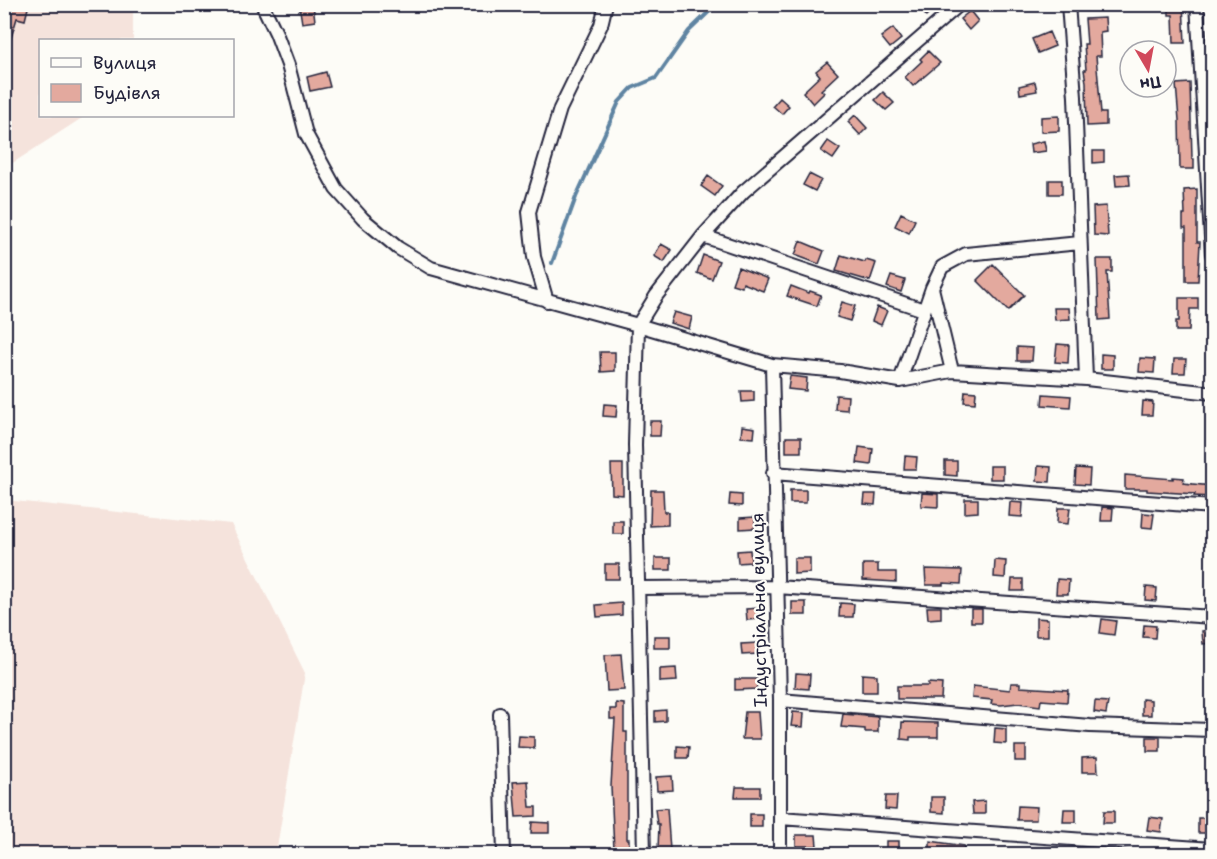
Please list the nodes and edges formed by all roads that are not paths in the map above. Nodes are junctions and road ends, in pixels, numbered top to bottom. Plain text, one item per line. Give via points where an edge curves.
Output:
1 (262, 4) edge
2 (606, 4) edge
3 (960, 4) edge
4 (1068, 4) edge
5 (1197, 4) edge
6 (703, 236) junction
7 (1080, 243) junction
8 (1212, 254) edge
9 (932, 288) junction
10 (547, 301) junction
11 (924, 310) junction
12 (638, 325) junction
13 (772, 364) junction
14 (952, 371) junction
15 (1086, 379) junction
16 (900, 381) junction
17 (1212, 393) edge
18 (773, 473) junction
19 (1212, 507) edge
20 (777, 587) junction
21 (638, 588) junction
22 (1212, 617) edge
23 (780, 700) junction
24 (500, 714) dead end
25 (1212, 730) edge
26 (780, 818) junction
27 (1212, 849) edge
28 (504, 855) edge
29 (644, 855) edge
30 (780, 855) edge

1 - 10 street via 288,65 306,134 336,189 363,219 398,249 431,268
2 - 10 street via 601,25 560,109 529,212 534,257
3 - 6 street via 743,192
4 - 7 street
5 - 8 street
6 - 11 street
6 - 12 street
7 - 9 street via 966,254 942,267
7 - 15 street
9 - 11 street
9 - 14 street
10 - 12 street
11 - 16 street
12 - 13 street
12 - 21 street
13 - 16 street
13 - 18 street, Індустріальна вулиця
14 - 15 street
14 - 16 street
15 - 17 street
18 - 19 street
18 - 20 street, Індустріальна вулиця
20 - 21 street
20 - 22 street
20 - 23 street, Індустріальна вулиця
21 - 29 street
23 - 25 street via 1090,726
23 - 26 street, Індустріальна вулиця
24 - 28 street
26 - 27 street
26 - 30 street, Індустріальна вулиця

